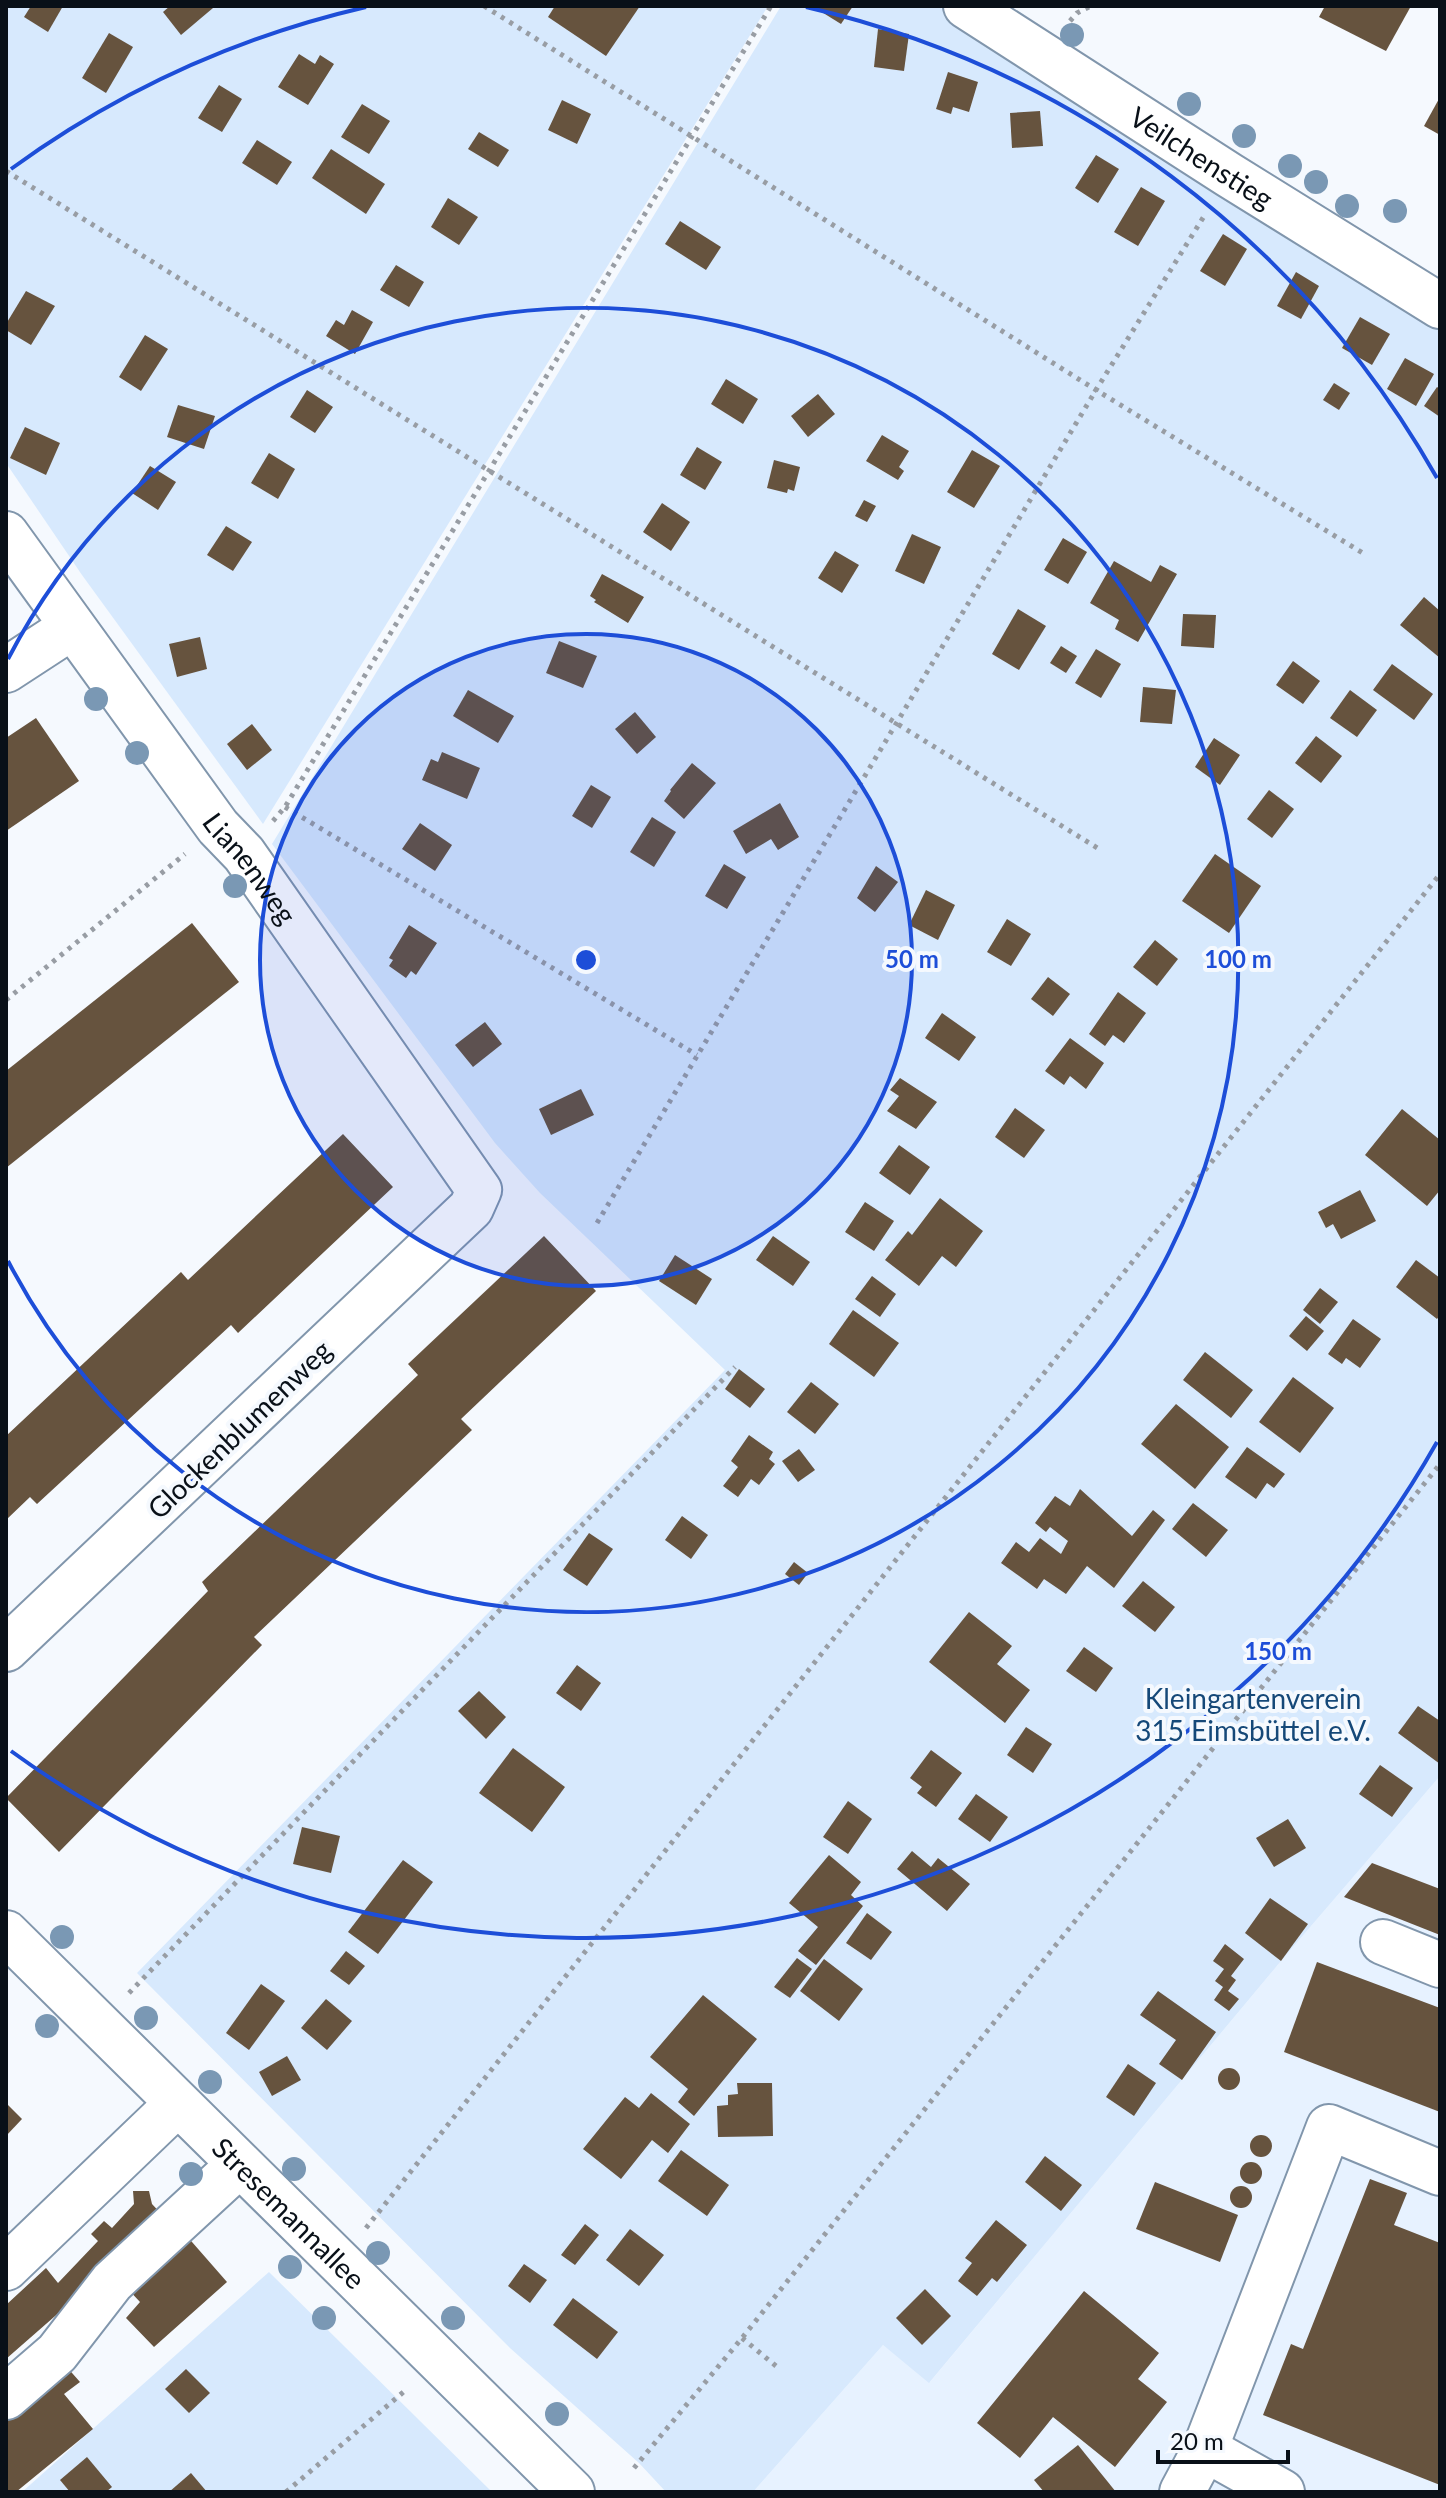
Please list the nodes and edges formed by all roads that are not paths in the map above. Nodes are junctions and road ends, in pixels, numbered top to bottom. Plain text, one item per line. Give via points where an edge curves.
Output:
1 (966, 6) edge
2 (1440, 306) edge
3 (6, 534) edge
4 (72, 627) junction
5 (6, 670) edge
6 (471, 1208) joint
7 (6, 1649) edge
8 (6, 1933) edge
9 (1383, 1942) dead end
10 (1440, 1965) edge
11 (177, 2104) junction
12 (239, 2165) junction
13 (1440, 2173) edge
14 (6, 2268) edge
15 (6, 2397) edge
16 (1205, 2449) junction
17 (572, 2492) edge
18 (1182, 2492) edge
19 (1282, 2492) edge

1 - 2 street, Veilchenstieg
3 - 4 street, Lianenweg
4 - 5 street
4 - 6 street, Lianenweg via 479,1190
6 - 7 street, Glockenblumenweg
8 - 11 street, Stresemannallee
9 - 10 street
11 - 12 street, Stresemannallee
11 - 14 street
12 - 15 street via 112,2282 57,2353
12 - 17 street, Stresemannallee
13 - 16 street via 1329,2127
16 - 18 street
16 - 19 street

